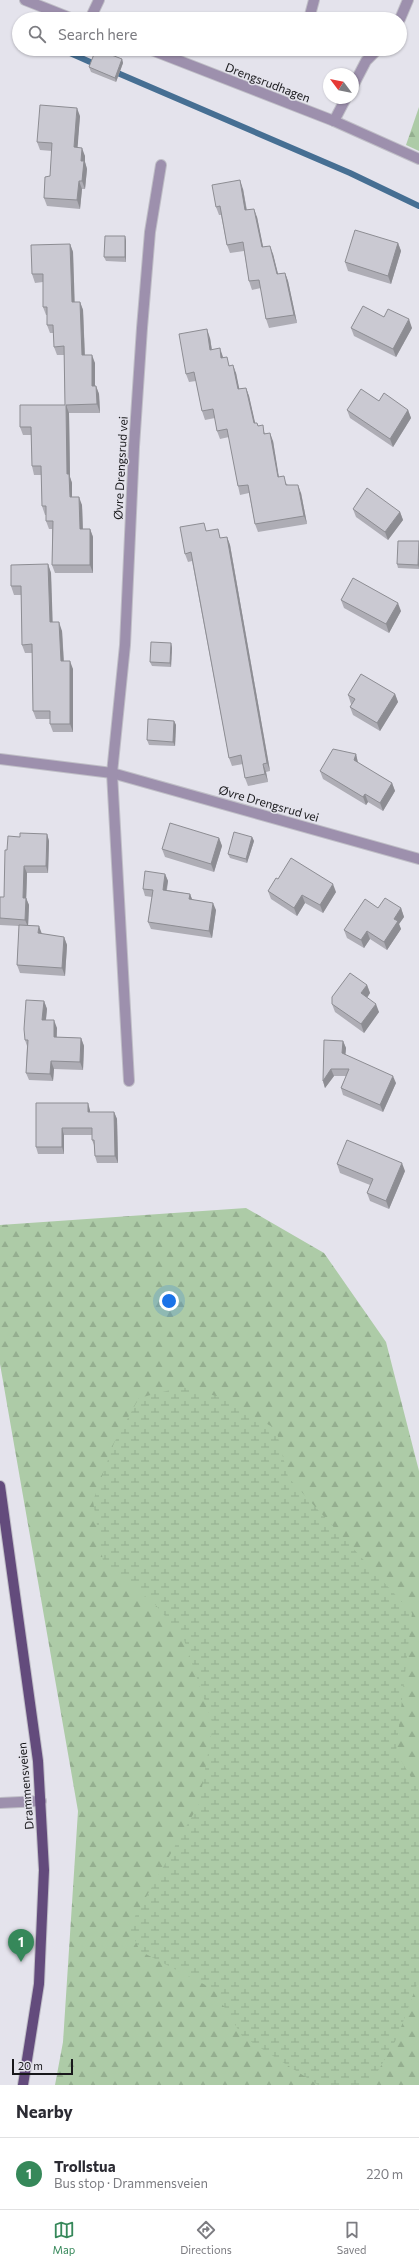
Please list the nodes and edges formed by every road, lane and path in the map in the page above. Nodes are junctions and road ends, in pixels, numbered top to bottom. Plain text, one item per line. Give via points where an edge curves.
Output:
1 (25, 0) edge
2 (99, 0) edge
3 (314, 0) edge
4 (408, 0) edge
5 (55, 12) edge
6 (93, 12) edge
7 (311, 12) edge
8 (403, 12) edge
9 (167, 56) edge
10 (371, 56) edge
11 (359, 74) edge
12 (343, 104) edge
13 (334, 121) junction
14 (419, 159) edge
15 (161, 165) dead end
16 (0, 760) edge
17 (112, 773) junction
18 (419, 859) edge
19 (129, 1080) dead end
20 (0, 1486) edge
21 (41, 1801) junction
22 (0, 1803) edge
23 (23, 2085) edge

1 - 5 street
2 - 6 street
3 - 7 street
4 - 8 street
9 - 13 street, Drengsrudhagen
10 - 11 street
12 - 13 street
13 - 14 street, Drengsrudhagen
15 - 17 street, Øvre Drengsrud vei via 150,232 142,328 125,645
16 - 17 street, Øvre Drengsrud vei
17 - 18 street, Øvre Drengsrud vei
17 - 19 street, Øvre Drengsrud vei
20 - 21 main road, Drammensveien via 38,1760
21 - 22 street
21 - 23 main road, Drammensveien via 43,1933 39,1984

